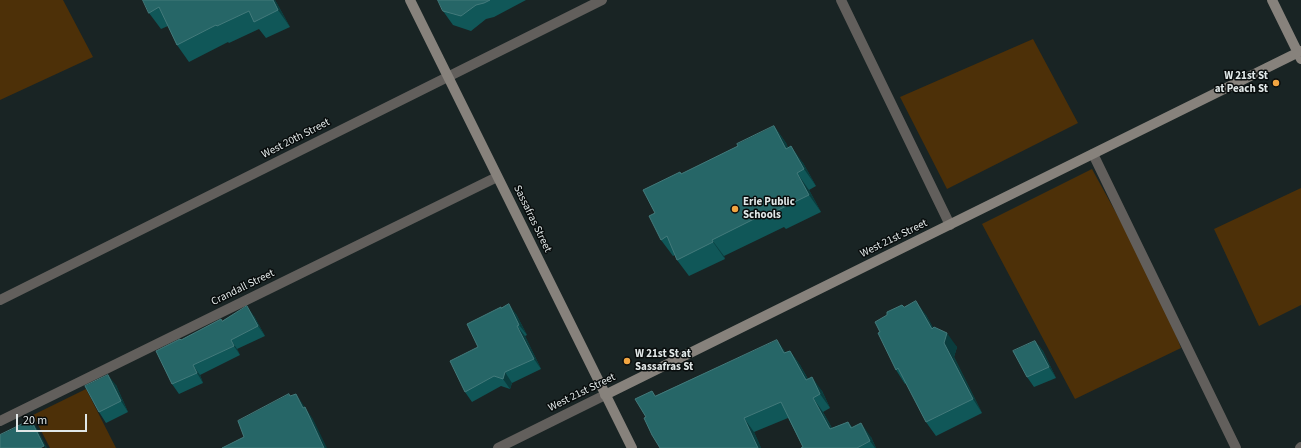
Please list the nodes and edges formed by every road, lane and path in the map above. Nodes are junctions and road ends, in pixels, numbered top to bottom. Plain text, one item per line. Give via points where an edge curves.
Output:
1 (410, 0) edge
2 (602, 0) edge
3 (841, 0) edge
4 (1272, 0) edge
5 (1300, 54) edge
6 (449, 76) junction
7 (1093, 154) junction
8 (497, 177) junction
9 (950, 225) junction
10 (0, 300) edge
11 (605, 395) junction
12 (0, 421) edge
13 (498, 448) edge
14 (632, 448) edge
15 (1236, 448) edge

1 - 6 street, Sassafras Street
2 - 6 street, West 20th Street
3 - 9 street
4 - 5 street
5 - 7 street, West 21st Street
6 - 8 street, Sassafras Street
6 - 10 street, West 20th Street
7 - 9 street, West 21st Street
7 - 15 street
8 - 11 street, Sassafras Street
8 - 12 street, Crandall Street
9 - 11 street, West 21st Street
11 - 13 street, West 21st Street
11 - 14 street, Sassafras Street

